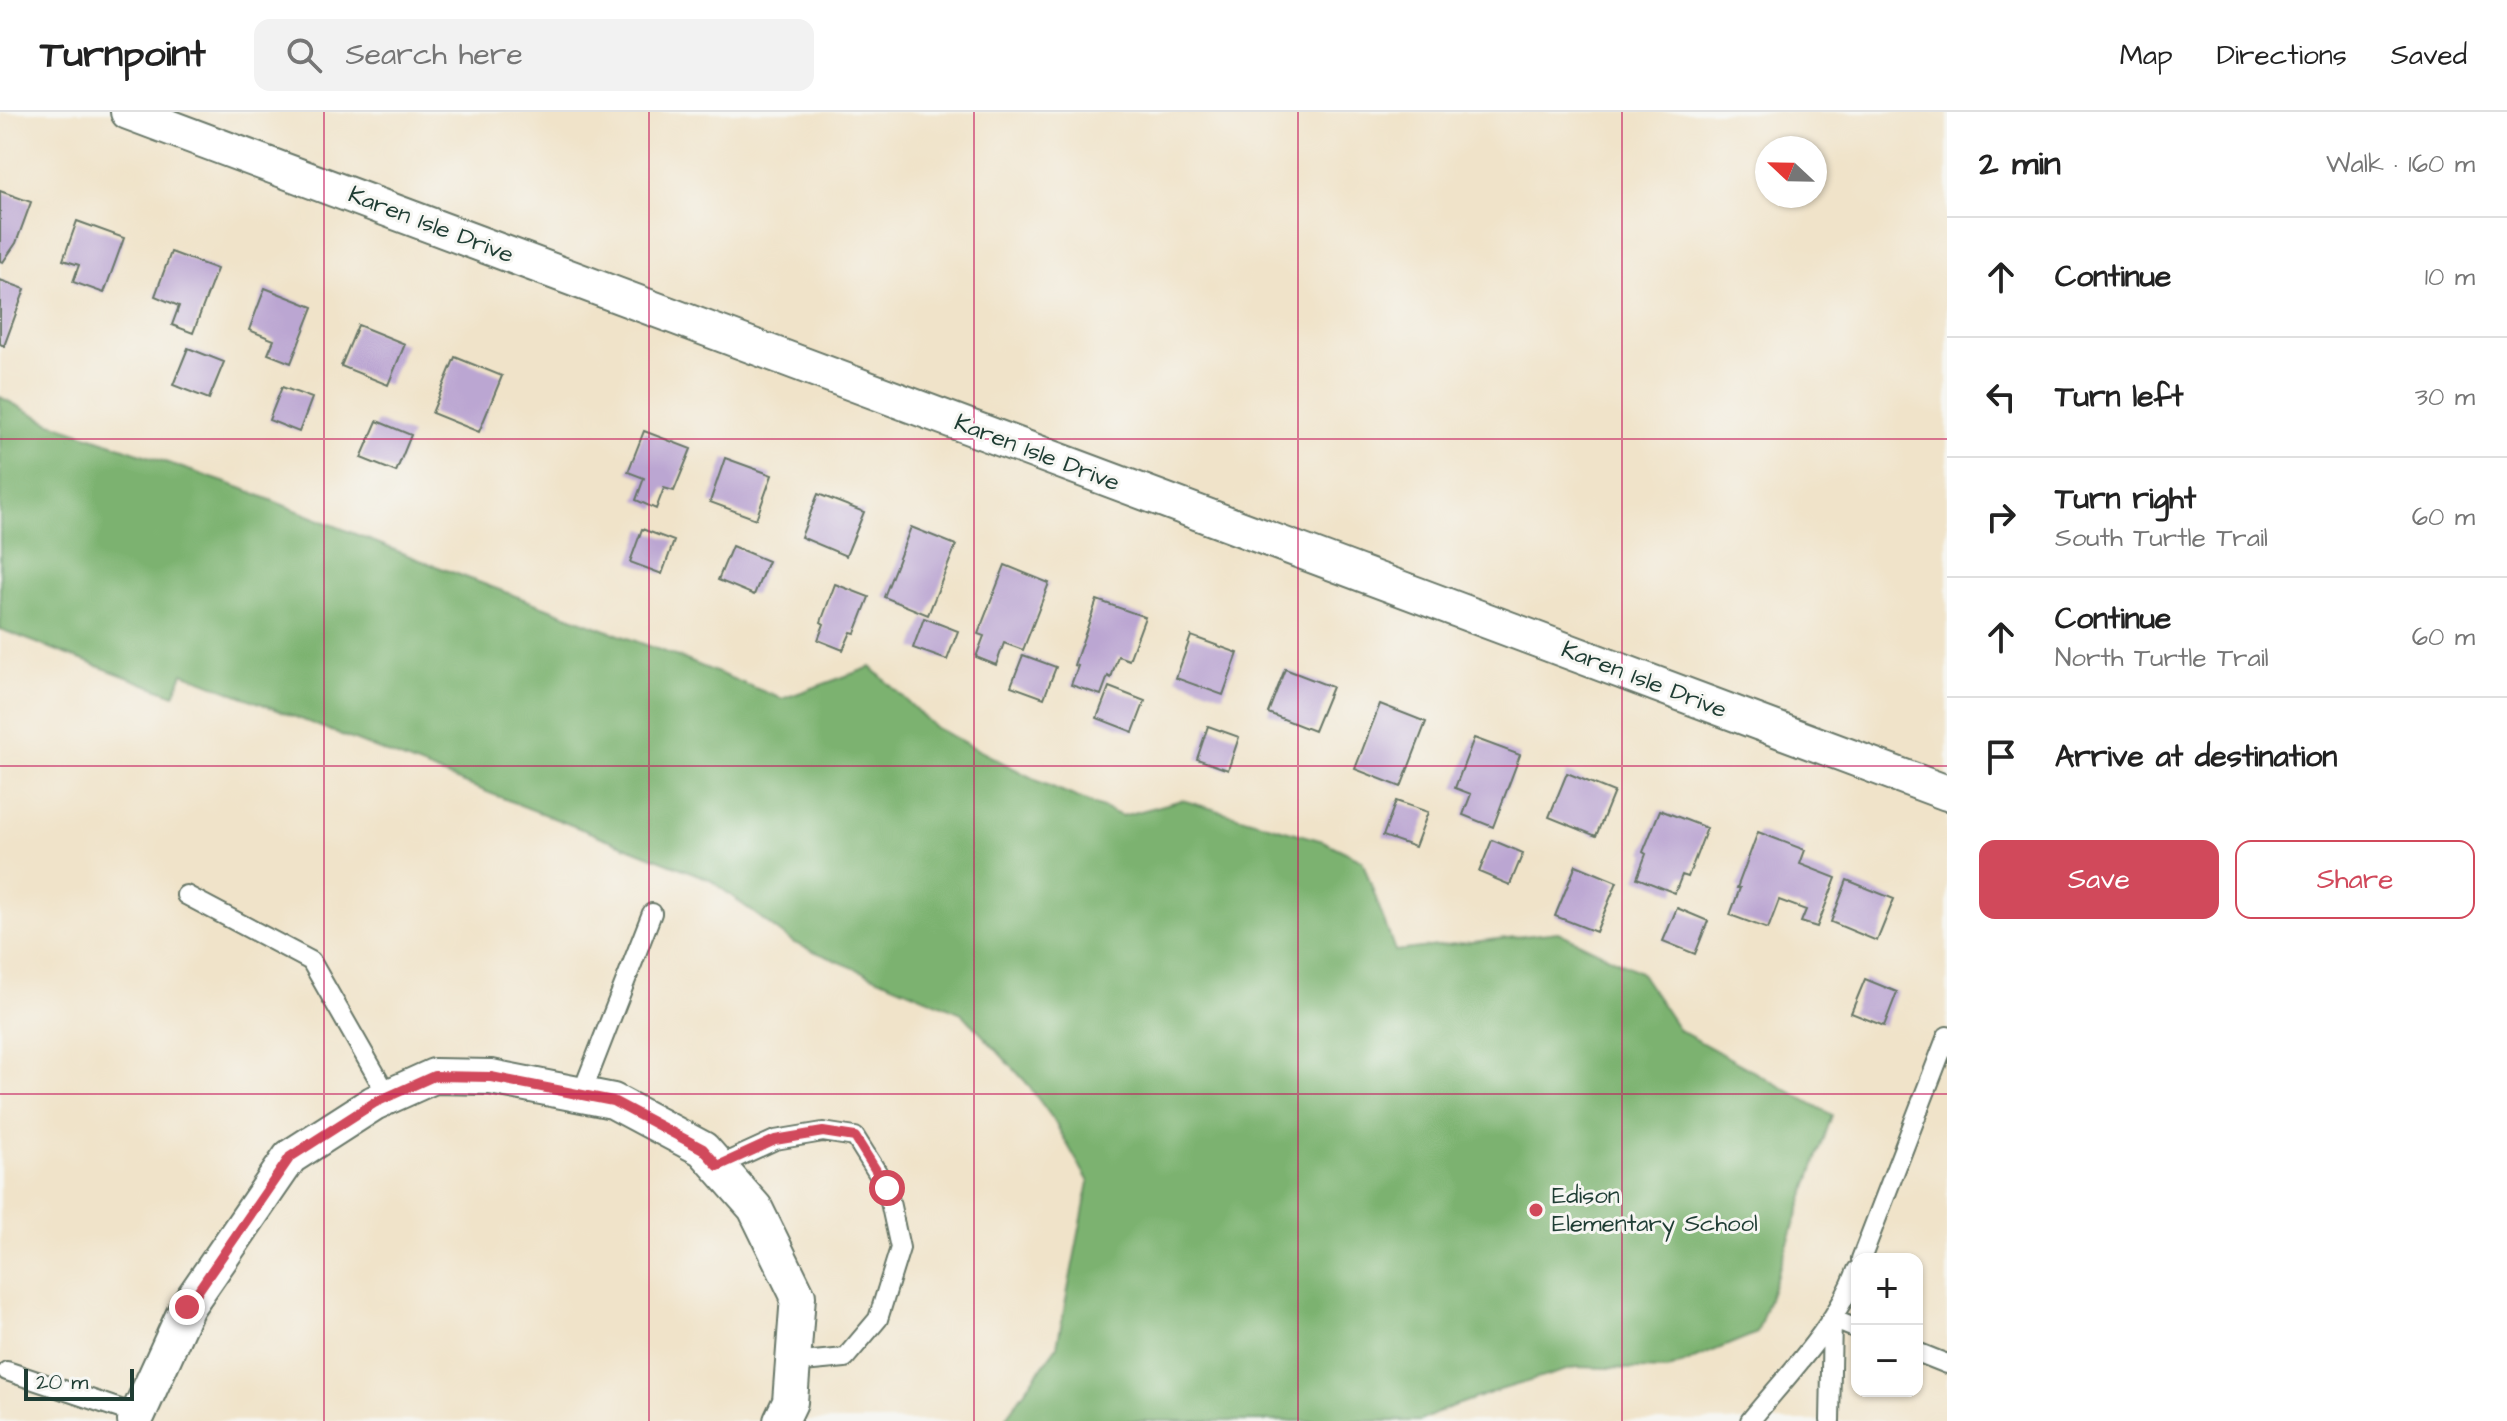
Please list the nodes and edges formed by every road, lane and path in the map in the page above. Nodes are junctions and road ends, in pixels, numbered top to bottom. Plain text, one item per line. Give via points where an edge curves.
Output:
1 (128, 112) edge
2 (1947, 793) edge
3 (186, 895) dead end
4 (652, 913) dead end
5 (1947, 1036) edge
6 (581, 1095) junction
7 (388, 1096) junction
8 (718, 1166) junction
9 (1863, 1253) edge
10 (1851, 1285) edge
11 (1832, 1319) junction
12 (1851, 1327) edge
13 (1923, 1354) edge
14 (792, 1363) junction
15 (1947, 1364) edge
16 (7, 1371) dead end
17 (136, 1418) edge
18 (781, 1421) edge
19 (1750, 1421) edge
20 (1830, 1421) edge

1 - 2 street, Karen Isle Drive
3 - 7 lane via 311,961
4 - 6 lane
5 - 9 lane
6 - 7 street via 491,1077 434,1076
6 - 8 street via 613,1101 703,1149
7 - 17 street via 290,1157 187,1307
8 - 14 street via 755,1208 798,1296
8 - 14 lane via 775,1140 823,1132 855,1137 887,1188 900,1248 878,1319 845,1358
10 - 11 lane
11 - 12 lane
11 - 19 lane
11 - 20 lane
13 - 15 lane
14 - 18 street via 790,1402
16 - 17 lane

